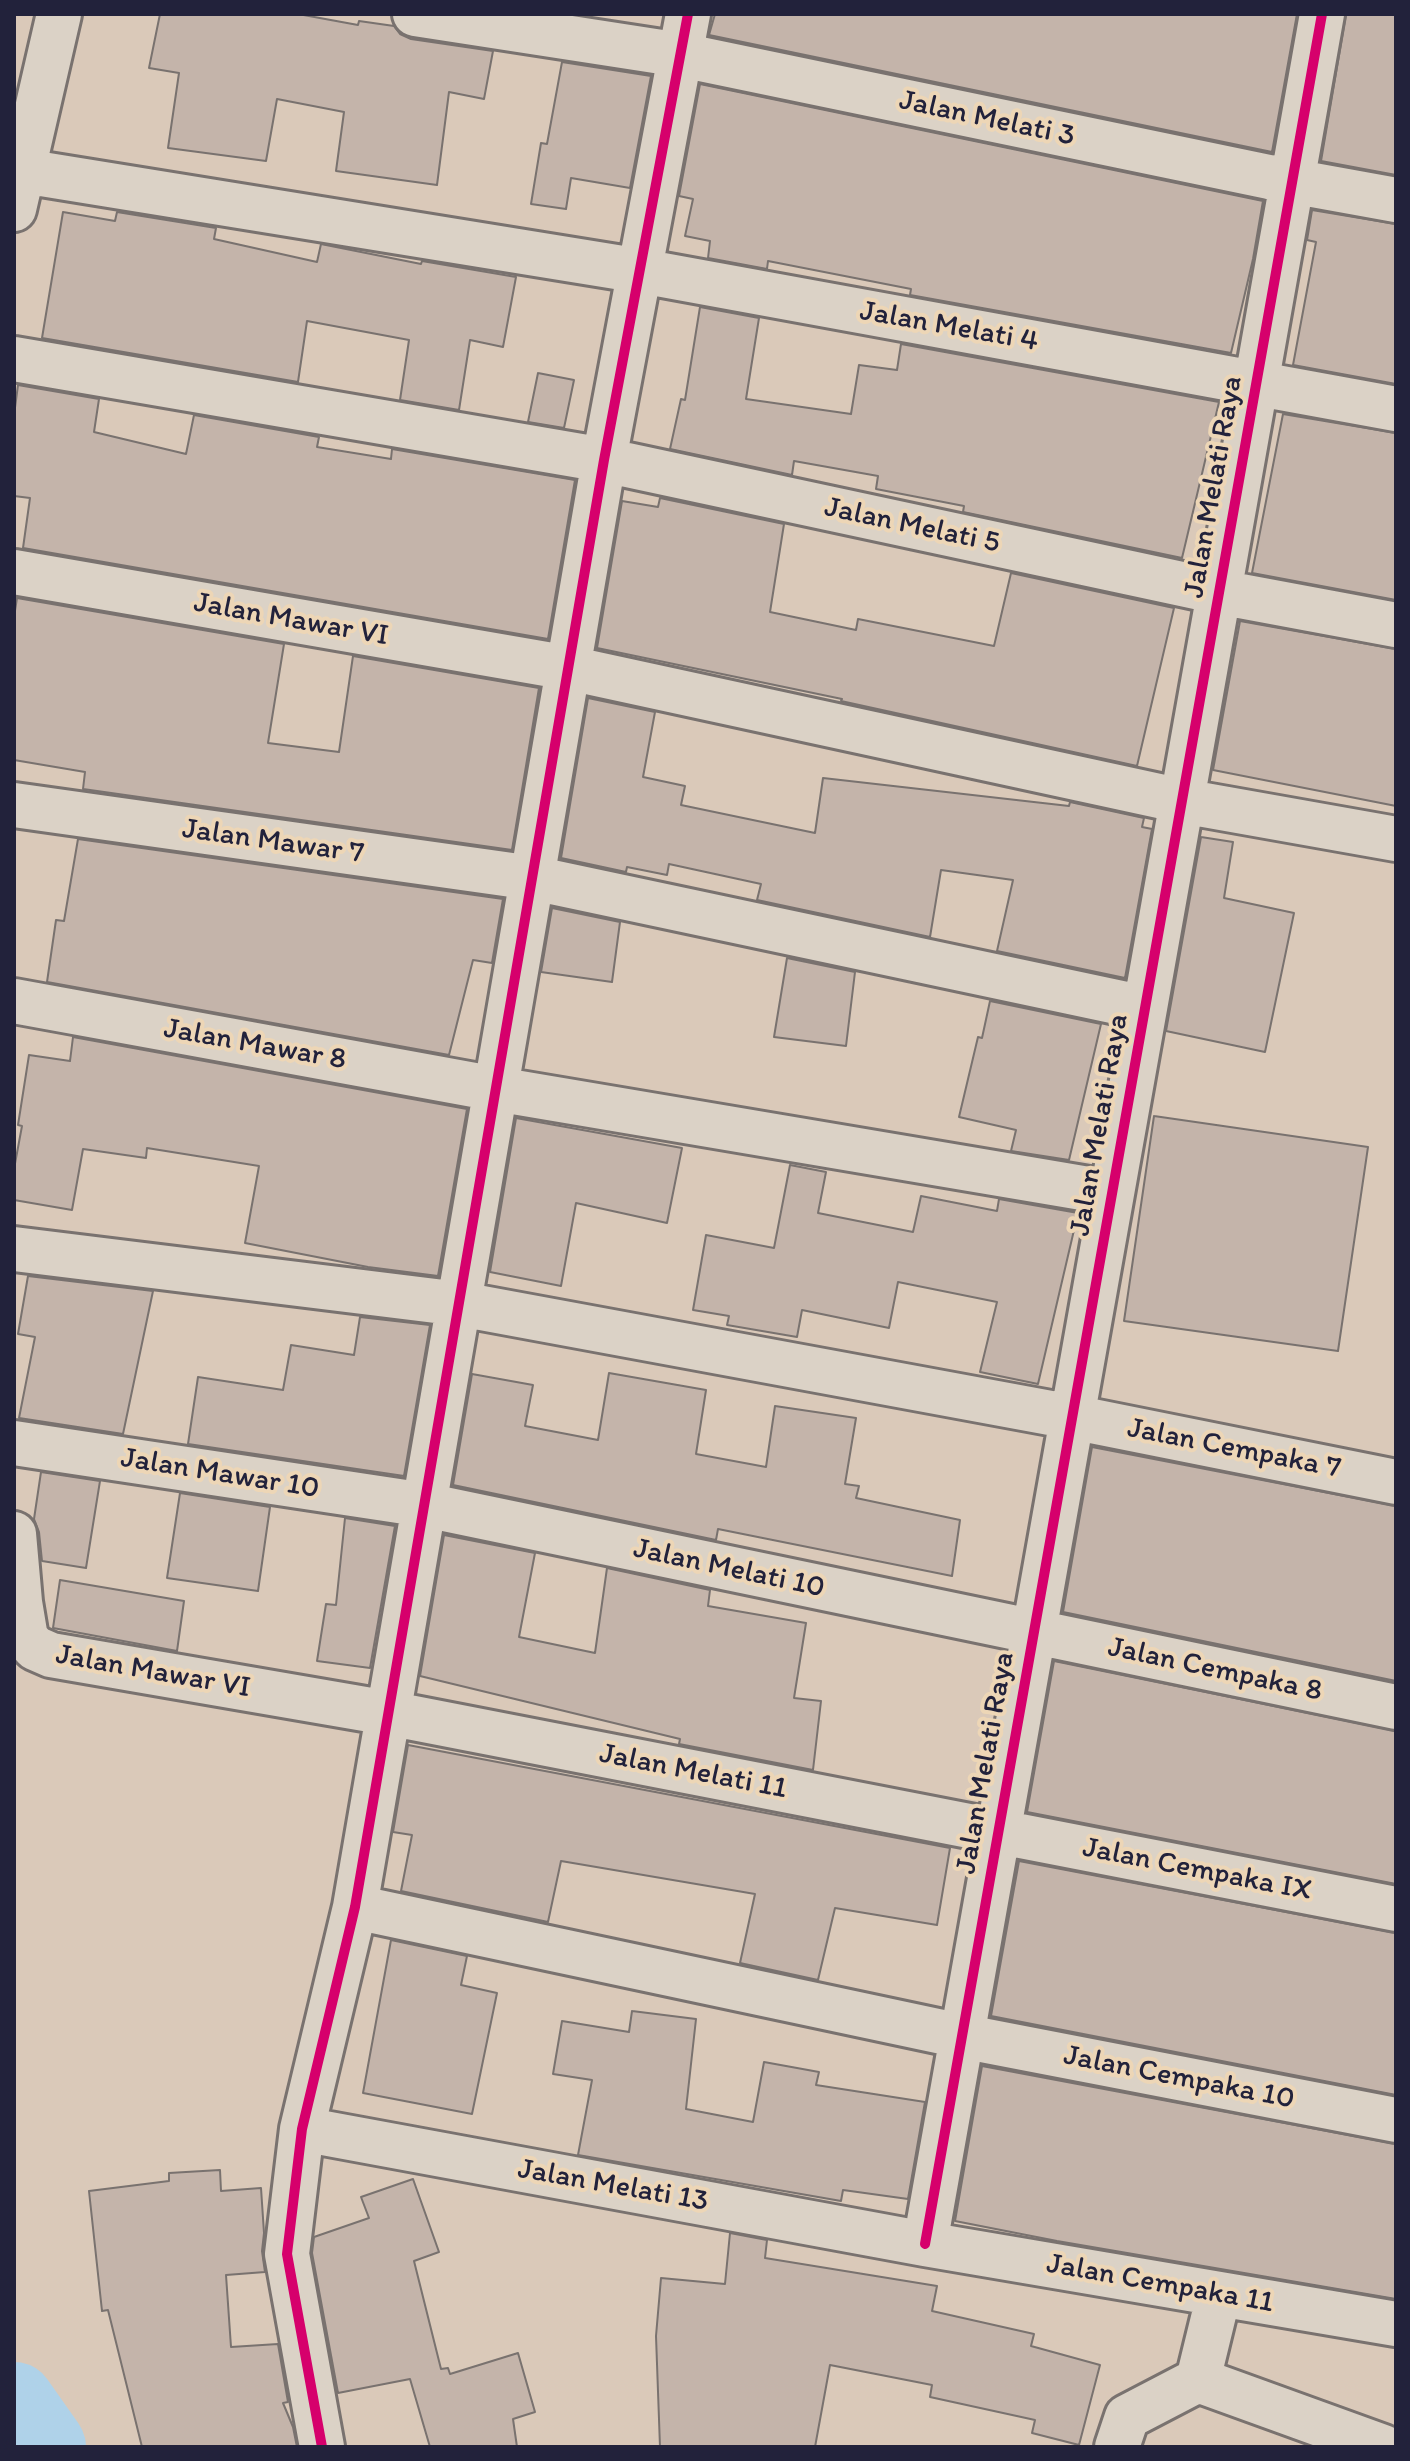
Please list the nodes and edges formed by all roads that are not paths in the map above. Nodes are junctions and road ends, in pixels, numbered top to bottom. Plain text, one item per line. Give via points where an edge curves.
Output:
1 (59, 14) edge
2 (415, 14) edge
3 (1322, 14) edge
4 (685, 34) edge
5 (1293, 182) junction
6 (18, 190) edge
7 (1396, 200) edge
8 (641, 271) junction
9 (14, 359) edge
10 (1257, 383) junction
11 (1396, 409) edge
12 (604, 460) junction
13 (14, 572) edge
14 (1219, 592) junction
15 (1396, 625) edge
16 (569, 668) junction
17 (1182, 801) junction
18 (14, 805) edge
19 (1396, 839) edge
20 (533, 878) junction
21 (14, 1001) edge
22 (1145, 1008) junction
23 (496, 1089) junction
24 (1112, 1193) junction
25 (14, 1249) edge
26 (460, 1304) junction
27 (1072, 1417) junction
28 (14, 1443) edge
29 (1396, 1482) edge
30 (425, 1505) junction
31 (14, 1534) edge
32 (1033, 1633) junction
33 (1396, 1707) edge
34 (388, 1713) junction
35 (998, 1832) junction
36 (355, 1907) junction
37 (1396, 1909) edge
38 (961, 2036) junction
39 (1396, 2120) edge
40 (302, 2129) junction
41 (925, 2244) junction
42 (1219, 2294) junction
43 (1396, 2324) edge
44 (1198, 2380) junction
45 (322, 2447) edge
46 (1117, 2447) edge
47 (1383, 2447) edge

1 - 6 street
2 - 4 street, Jalan Melati 3
3 - 5 street, Jalan Melati Raya
4 - 5 street, Jalan Melati 3
4 - 8 street
5 - 7 street, Jalan Melati 3
5 - 10 street, Jalan Melati Raya
6 - 8 street, Jalan Melati 4
8 - 10 street, Jalan Melati 4
8 - 12 street
9 - 12 street, Jalan Melati 5
10 - 11 street, Jalan Melati 4
10 - 14 street, Jalan Melati Raya
12 - 14 street, Jalan Melati 5
12 - 16 street
13 - 16 street, Jalan Mawar VI
14 - 15 street, Jalan Melati 5
14 - 17 street, Jalan Melati Raya
16 - 17 street, Jalan Mawar VI
16 - 20 street
17 - 19 street, Jalan Mawar VI
17 - 22 street, Jalan Melati Raya
18 - 20 street, Jalan Mawar 7
20 - 22 street, Jalan Mawar 7
20 - 23 street
21 - 23 street, Jalan Mawar 8
22 - 24 street, Jalan Melati Raya
23 - 24 street, Jalan Mawar 8
23 - 26 street
24 - 27 street, Jalan Melati Raya
25 - 26 street, Jalan Cempaka 7
26 - 27 street, Jalan Cempaka 7
26 - 30 street
27 - 29 street, Jalan Cempaka 7
27 - 32 street, Jalan Melati Raya
28 - 30 street, Jalan Mawar 10
30 - 32 street, Jalan Melati 10
30 - 34 street
31 - 34 street, Jalan Mawar VI via 26,1638 43,1652
32 - 33 street, Jalan Cempaka 8
32 - 35 street, Jalan Melati Raya
34 - 35 street, Jalan Melati 11
34 - 36 street
35 - 37 street, Jalan Cempaka IX
35 - 38 street, Jalan Melati Raya
36 - 38 street, Jalan Cempaka 10
36 - 40 street
38 - 39 street, Jalan Cempaka 10
38 - 41 street, Jalan Melati Raya
40 - 41 street, Jalan Melati 13
40 - 45 street via 287,2254
41 - 42 street, Jalan Cempaka 11
42 - 43 street, Jalan Cempaka 11
42 - 44 street
44 - 46 street via 1127,2417
44 - 47 street

